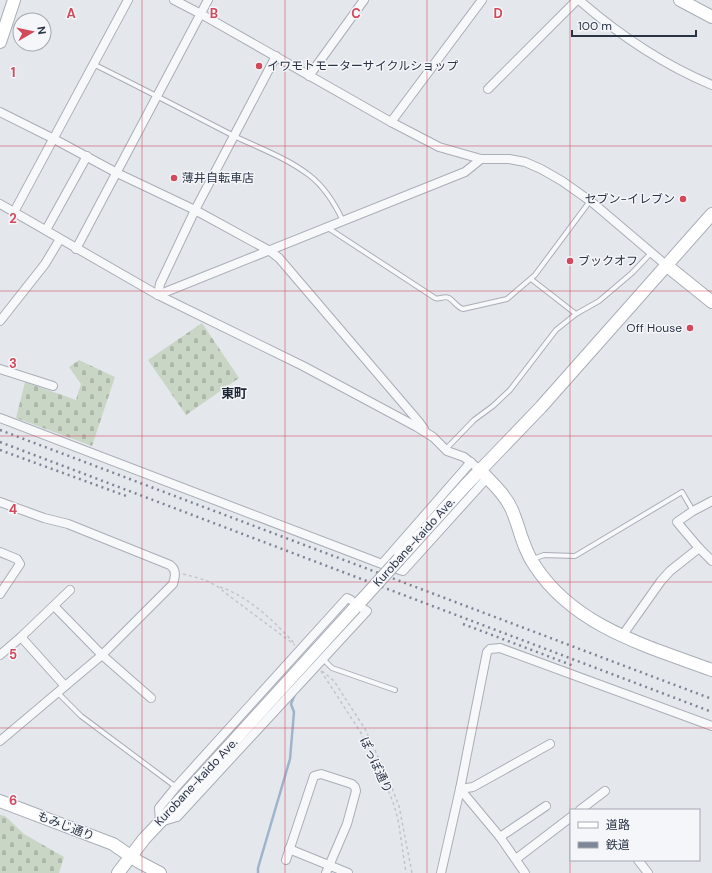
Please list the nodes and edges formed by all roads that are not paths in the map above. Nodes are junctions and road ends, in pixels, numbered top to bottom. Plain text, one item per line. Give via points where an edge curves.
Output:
1 (14, 0) edge
2 (128, 0) edge
3 (174, 0) edge
4 (208, 0) edge
5 (364, 0) edge
6 (482, 0) edge
7 (578, 0) edge
8 (680, 0) edge
9 (201, 14) junction
10 (712, 17) edge
11 (0, 42) edge
12 (276, 56) junction
13 (93, 64) junction
14 (309, 76) junction
15 (712, 84) edge
16 (488, 89) dead end
17 (157, 96) junction
18 (0, 112) edge
19 (391, 122) junction
20 (234, 136) junction
21 (54, 139) junction
22 (86, 156) junction
23 (481, 159) junction
24 (117, 172) junction
25 (590, 201) junction
26 (0, 204) edge
27 (195, 210) junction
28 (14, 212) junction
29 (712, 214) edge
30 (343, 221) junction
31 (327, 228) junction
32 (46, 230) junction
33 (60, 239) junction
34 (76, 249) junction
35 (270, 251) junction
36 (651, 253) junction
37 (666, 266) junction
38 (531, 279) junction
39 (158, 295) junction
40 (712, 302) edge
41 (576, 314) junction
42 (0, 321) edge
43 (0, 369) edge
44 (53, 386) dead end
45 (0, 418) edge
46 (426, 432) junction
47 (445, 450) junction
48 (479, 470) junction
49 (0, 502) edge
50 (711, 502) edge
51 (693, 511) junction
52 (699, 548) junction
53 (0, 552) edge
54 (532, 560) junction
55 (712, 561) edge
56 (382, 564) junction
57 (70, 590) dead end
58 (0, 594) edge
59 (358, 603) junction
60 (54, 606) junction
61 (622, 636) junction
62 (21, 637) junction
63 (0, 655) edge
64 (102, 655) junction
65 (322, 659) junction
66 (712, 670) edge
67 (65, 686) junction
68 (395, 690) dead end
69 (58, 693) junction
70 (151, 698) dead end
71 (712, 726) edge
72 (0, 741) edge
73 (550, 744) dead end
74 (176, 787) junction
75 (460, 789) junction
76 (605, 791) dead end
77 (0, 801) edge
78 (546, 806) dead end
79 (581, 809) edge
80 (570, 818) edge
81 (160, 822) junction
82 (500, 837) junction
83 (289, 849) junction
84 (130, 856) junction
85 (516, 859) junction
86 (286, 860) dead end
87 (639, 861) edge
88 (328, 869) edge
89 (118, 873) edge
90 (160, 873) edge
91 (348, 873) edge
92 (441, 873) edge
93 (525, 873) edge
94 (648, 873) edge

1 - 11 street
2 - 13 street
3 - 9 street
4 - 9 street
5 - 14 street
6 - 19 street
7 - 15 street via 644,48 700,80
7 - 16 street
8 - 10 street
9 - 12 street
9 - 17 street
12 - 14 street
12 - 20 street
13 - 17 lane
13 - 21 street
14 - 19 street
17 - 20 lane
17 - 24 street
18 - 21 street
19 - 23 street via 439,147
20 - 27 street
20 - 30 lane via 279,156 310,175 333,201
21 - 22 street
21 - 28 street
22 - 24 street
22 - 32 street
23 - 25 street via 524,162 562,181
23 - 30 street via 465,172
24 - 27 street
24 - 34 street
25 - 36 street
25 - 38 lane
26 - 28 street
27 - 35 street
27 - 39 street via 160,284
28 - 32 street
29 - 37 street, Kurobane-kaido Ave.
30 - 31 street
31 - 35 street
31 - 38 lane via 435,298 448,298 463,309 507,299
32 - 33 street
33 - 34 street
33 - 42 street via 45,264
34 - 39 street
35 - 39 street
35 - 46 street via 279,258
36 - 37 street
36 - 41 lane via 599,301
37 - 40 street
37 - 48 street, Kurobane-kaido Ave. via 541,407
38 - 41 lane
39 - 46 street via 303,366
41 - 47 lane via 556,330 510,390 474,420
43 - 44 street
45 - 56 street
46 - 47 street
47 - 48 street via 464,457
48 - 54 street via 512,509
48 - 56 street
48 - 56 street via 403,570
48 - 59 street, Kurobane-kaido Ave., bridge
49 - 64 street via 68,524 173,567 173,584
50 - 51 street
51 - 52 street via 677,522
51 - 54 lane via 682,492 575,556 544,555
52 - 55 street
52 - 61 street via 661,581
53 - 58 street via 17,559 20,564
54 - 61 street via 570,606
57 - 60 street
59 - 65 street via 367,611
59 - 74 street via 347,598
59 - 81 street, Kurobane-kaido Ave.
60 - 62 street
60 - 64 street
61 - 66 street
62 - 63 street
62 - 67 street
64 - 67 street
64 - 70 street
65 - 68 lane via 332,668
65 - 81 street via 176,817
67 - 69 street
69 - 72 street
69 - 74 lane via 81,716
71 - 75 street via 500,648 490,649 487,652
73 - 75 street via 473,787
74 - 81 street via 159,808
75 - 82 street
75 - 92 street
76 - 79 street
77 - 84 street, もみじ通り via 113,844
78 - 82 street
80 - 85 street
81 - 84 street, Kurobane-kaido Ave.
82 - 85 street
83 - 86 street
83 - 88 street
83 - 88 street via 314,776 321,774 352,784 356,790 347,824
84 - 89 street, Kurobane-kaido Ave.
84 - 90 street, もみじ通り
85 - 93 street
87 - 94 street
88 - 91 street

